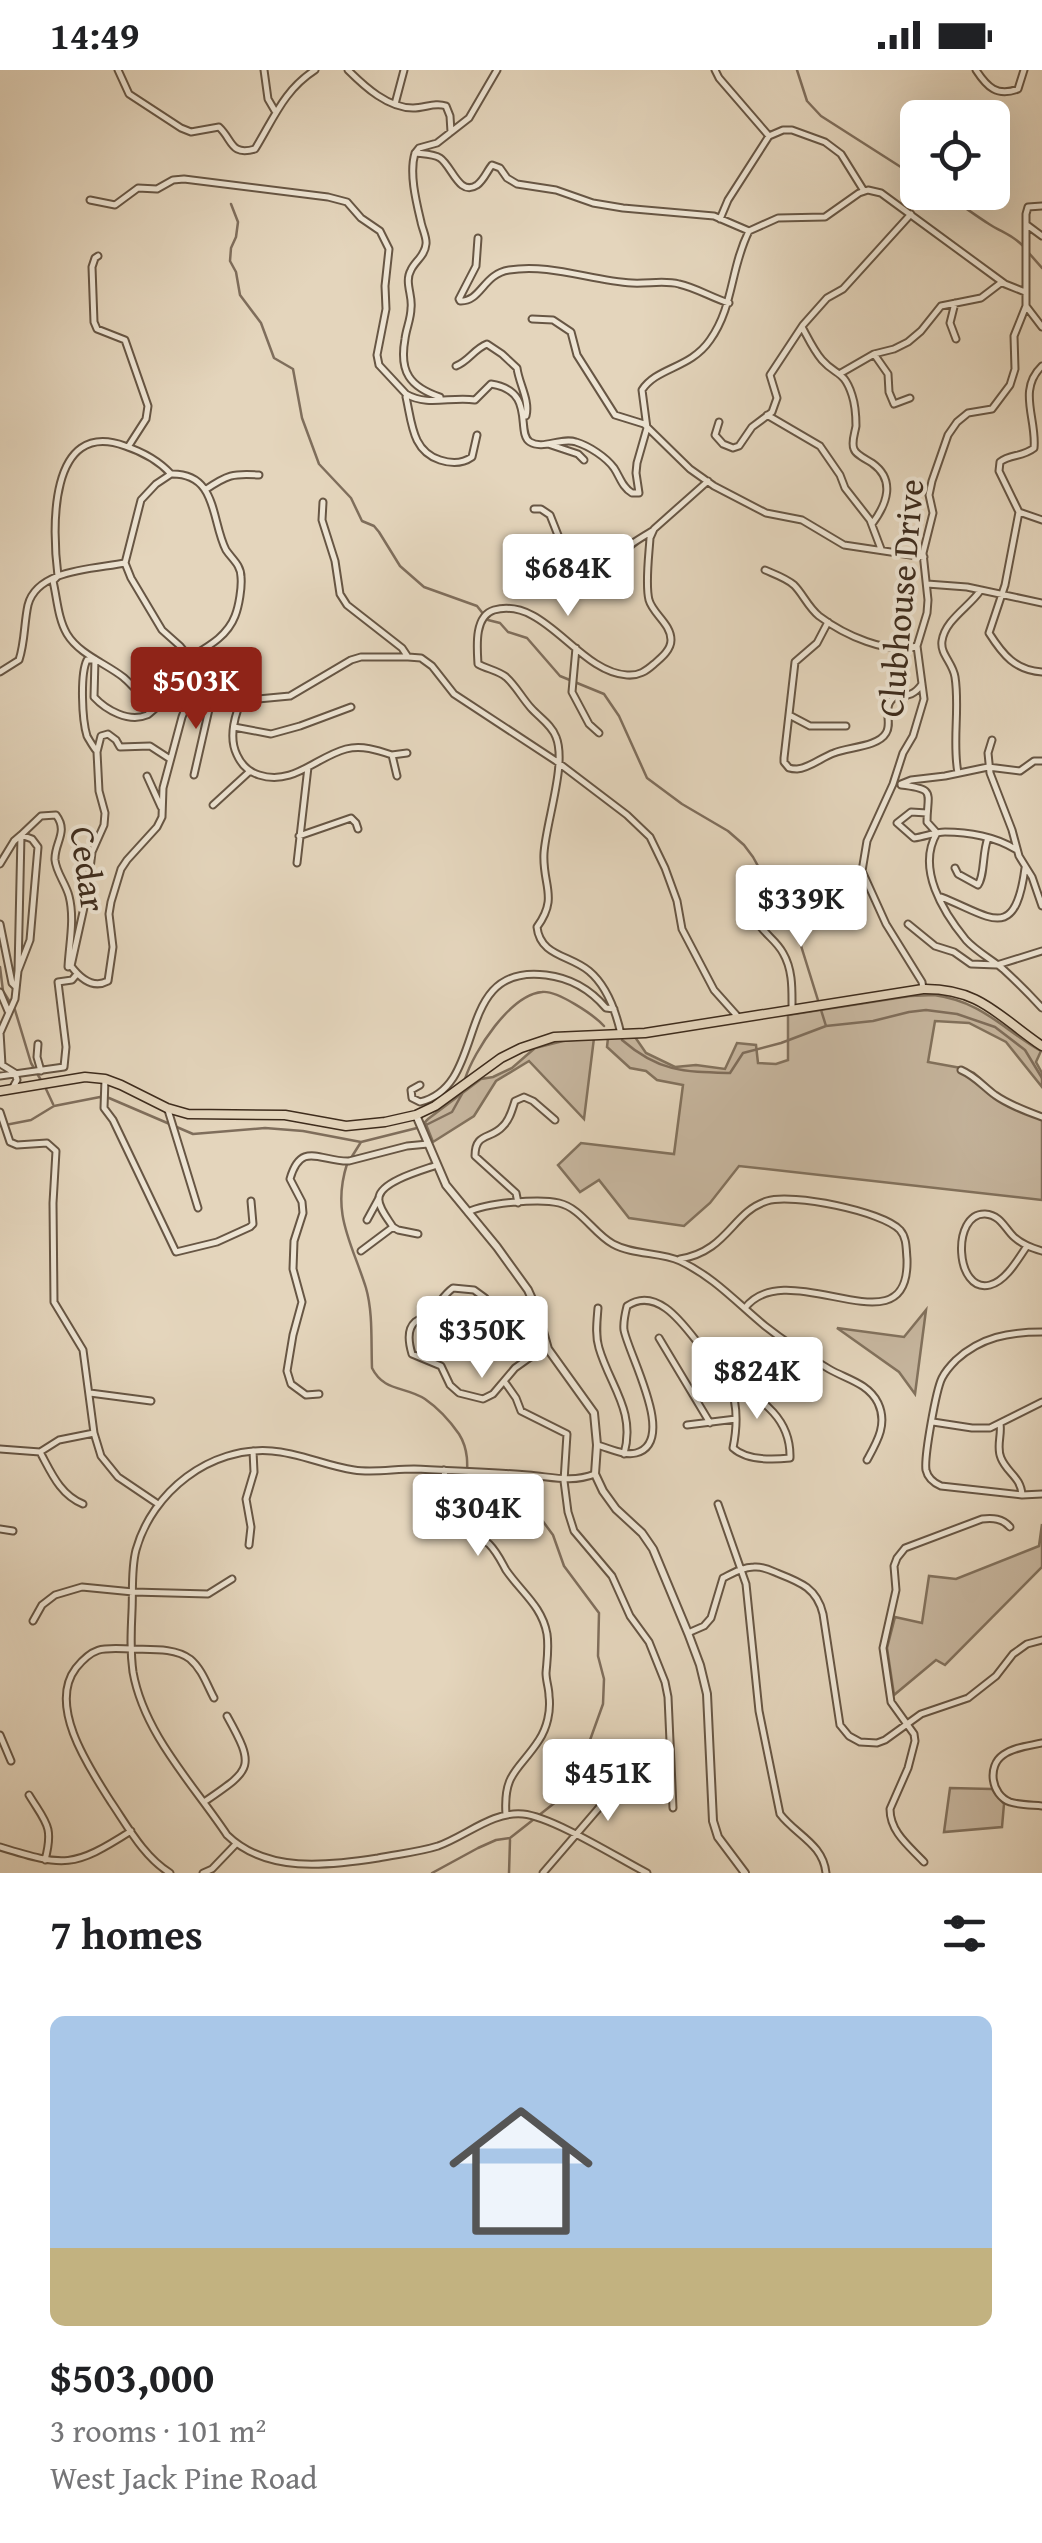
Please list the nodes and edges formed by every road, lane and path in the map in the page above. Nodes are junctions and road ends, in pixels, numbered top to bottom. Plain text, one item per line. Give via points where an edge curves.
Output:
1 (119, 70) edge
2 (264, 70) edge
3 (315, 70) edge
4 (348, 70) edge
5 (404, 70) edge
6 (497, 70) edge
7 (714, 70) edge
8 (976, 70) edge
9 (1024, 70) edge
10 (394, 105) junction
11 (275, 111) junction
12 (452, 132) junction
13 (769, 136) junction
14 (416, 153) junction
15 (864, 191) junction
16 (90, 200) dead end
17 (1042, 206) edge
18 (911, 214) junction
19 (720, 219) junction
20 (1026, 225) junction
21 (749, 231) junction
22 (1042, 236) edge
23 (478, 238) dead end
24 (98, 256) dead end
25 (1002, 282) junction
26 (1026, 292) junction
27 (730, 303) junction
28 (955, 303) junction
29 (1026, 306) junction
30 (532, 319) dead end
31 (802, 327) junction
32 (1042, 328) edge
33 (956, 339) dead end
34 (874, 354) junction
35 (456, 366) dead end
36 (1042, 366) edge
37 (841, 374) junction
38 (406, 394) junction
39 (910, 398) dead end
40 (445, 399) junction
41 (767, 415) junction
42 (524, 418) junction
43 (719, 422) dead end
44 (647, 428) junction
45 (477, 435) dead end
46 (546, 444) junction
47 (128, 447) junction
48 (584, 460) dead end
49 (172, 474) junction
50 (258, 475) dead end
51 (708, 481) junction
52 (205, 490) junction
53 (323, 502) dead end
54 (534, 509) dead end
55 (1019, 512) junction
56 (1042, 520) edge
57 (872, 524) junction
58 (654, 529) junction
59 (881, 550) junction
60 (924, 557) junction
61 (125, 563) junction
62 (765, 570) dead end
63 (58, 576) junction
64 (927, 584) junction
65 (980, 591) junction
66 (1002, 596) junction
67 (1042, 603) edge
68 (828, 622) junction
69 (917, 646) junction
70 (576, 648) junction
71 (408, 656) junction
72 (189, 658) junction
73 (95, 659) junction
74 (0, 672) edge
75 (1042, 672) edge
76 (206, 678) junction
77 (214, 683) junction
78 (922, 684) junction
79 (192, 694) junction
80 (244, 695) junction
81 (160, 704) junction
82 (350, 707) dead end
83 (791, 716) junction
84 (846, 726) dead end
85 (234, 727) junction
86 (599, 734) dead end
87 (992, 740) dead end
88 (97, 752) junction
89 (407, 752) dead end
90 (392, 755) junction
91 (170, 759) junction
92 (1042, 761) edge
93 (559, 764) junction
94 (988, 766) junction
95 (308, 767) junction
96 (249, 772) junction
97 (958, 773) junction
98 (194, 775) dead end
99 (147, 776) dead end
100 (398, 776) dead end
101 (897, 784) junction
102 (212, 804) dead end
103 (163, 810) junction
104 (927, 813) junction
105 (358, 829) dead end
106 (937, 833) junction
107 (21, 835) junction
108 (298, 836) junction
109 (988, 838) junction
110 (1017, 850) junction
111 (297, 863) dead end
112 (0, 864) edge
113 (955, 868) dead end
114 (1026, 868) junction
115 (938, 896) junction
116 (800, 902) dead end
117 (1042, 906) edge
118 (0, 924) edge
119 (908, 924) dead end
120 (1042, 951) edge
121 (996, 964) junction
122 (70, 967) junction
123 (18, 971) junction
124 (77, 974) junction
125 (58, 982) junction
126 (16, 987) junction
127 (924, 989) junction
128 (0, 992) edge
129 (614, 1008) junction
130 (792, 1008) junction
131 (1042, 1008) edge
132 (8, 1011) junction
133 (739, 1018) junction
134 (0, 1032) edge
135 (621, 1034) junction
136 (0, 1041) edge
137 (38, 1044) dead end
138 (1042, 1046) edge
139 (961, 1070) dead end
140 (41, 1071) junction
141 (15, 1073) junction
142 (0, 1076) edge
143 (105, 1079) junction
144 (420, 1085) dead end
145 (14, 1088) junction
146 (0, 1093) edge
147 (168, 1108) junction
148 (0, 1112) edge
149 (416, 1115) junction
150 (1042, 1117) edge
151 (555, 1120) dead end
152 (428, 1144) junction
153 (437, 1166) junction
154 (379, 1198) junction
155 (251, 1202) dead end
156 (518, 1203) junction
157 (198, 1208) dead end
158 (468, 1212) junction
159 (367, 1220) dead end
160 (392, 1227) junction
161 (418, 1234) dead end
162 (1027, 1246) junction
163 (360, 1251) dead end
164 (1042, 1251) edge
165 (677, 1259) junction
166 (598, 1308) dead end
167 (745, 1308) junction
168 (1042, 1332) edge
169 (659, 1338) dead end
170 (548, 1349) junction
171 (529, 1358) junction
172 (504, 1382) junction
173 (730, 1386) junction
174 (90, 1394) junction
175 (319, 1394) dead end
176 (152, 1401) dead end
177 (1042, 1402) edge
178 (736, 1419) junction
179 (933, 1422) junction
180 (710, 1423) junction
181 (1000, 1424) junction
182 (687, 1425) dead end
183 (94, 1433) junction
184 (597, 1445) junction
185 (0, 1449) edge
186 (253, 1451) junction
187 (40, 1452) junction
188 (624, 1454) junction
189 (867, 1460) dead end
190 (444, 1470) junction
191 (596, 1474) junction
192 (564, 1480) junction
193 (1042, 1494) edge
194 (1022, 1495) junction
195 (83, 1504) dead end
196 (158, 1504) junction
197 (718, 1504) dead end
198 (1010, 1528) dead end
199 (0, 1529) edge
200 (13, 1530) dead end
201 (250, 1545) dead end
202 (740, 1570) junction
203 (232, 1579) dead end
204 (133, 1592) junction
205 (33, 1621) dead end
206 (688, 1633) junction
207 (1042, 1640) edge
208 (130, 1649) junction
209 (214, 1698) dead end
210 (227, 1716) dead end
211 (907, 1724) junction
212 (0, 1736) edge
213 (1042, 1743) edge
214 (634, 1751) dead end
215 (10, 1761) dead end
216 (29, 1794) dead end
217 (204, 1802) junction
218 (1042, 1806) edge
219 (673, 1808) dead end
220 (506, 1815) junction
221 (131, 1831) junction
222 (576, 1836) junction
223 (235, 1845) junction
224 (0, 1847) edge
225 (45, 1860) junction
226 (924, 1862) dead end
227 (170, 1873) edge
228 (203, 1873) edge
229 (543, 1873) edge
230 (647, 1873) edge
231 (745, 1873) edge
232 (826, 1873) edge

1 - 11 street via 128,94 180,128 219,127 246,152 256,149
2 - 11 street
3 - 11 street
4 - 10 street
5 - 10 street
6 - 12 street via 469,118
7 - 13 street
8 - 9 street via 985,84 1007,94 1018,89
10 - 12 street via 440,103
12 - 14 street
13 - 15 street via 792,130 825,142 841,154
13 - 19 street
14 - 19 street via 440,158 469,188 492,165 517,184 593,203
14 - 40 street via 426,244 408,279 405,362 415,387
15 - 18 street via 880,193
15 - 21 street via 825,217 778,218
16 - 38 street via 115,205 138,188 184,179 347,202 380,231 389,249 377,355
17 - 20 street via 1028,207
18 - 25 street
18 - 31 street
19 - 21 street
20 - 22 street
20 - 26 street, Clubhouse Drive
21 - 27 street
23 - 27 street via 476,266 460,301 468,302 493,275 510,270 677,283
24 - 47 street via 92,267 96,329 126,340 148,406
25 - 26 street
25 - 28 street via 981,298
26 - 29 street, Clubhouse Drive
27 - 44 street via 699,354 642,390
28 - 33 street via 950,323
28 - 34 street via 941,306 908,342
29 - 32 street
29 - 60 street, Clubhouse Drive via 1014,336 1010,384 992,408 968,413 948,435 929,495 933,513
30 - 44 street via 553,320 570,332 577,356 615,415
31 - 37 street via 820,358
31 - 41 street via 770,375 777,398
34 - 37 street
34 - 39 street via 888,374 894,404
35 - 42 street via 487,344 502,354 518,368
36 - 55 street via 1028,392 1034,448 1000,462
37 - 57 street via 854,404 854,451 886,478 885,502
38 - 40 street via 428,402
38 - 45 street via 425,454 464,463
40 - 42 street via 475,400 491,384 499,385 513,394
41 - 43 street via 733,448 715,435
41 - 57 street via 820,446
42 - 46 street via 525,438
44 - 46 street via 637,463 639,493 625,489 593,450 565,440
44 - 51 street
46 - 48 street
47 - 49 street
47 - 63 street via 93,442 63,468 54,540
49 - 52 street via 194,478
49 - 61 street via 140,500
50 - 52 street via 224,477
51 - 58 street
51 - 59 street via 844,545
52 - 72 street via 242,578 228,628
53 - 71 street via 340,594
54 - 58 street via 550,515 567,558 598,584 622,577 624,552
55 - 56 street
55 - 66 street
57 - 59 street
58 - 70 street via 650,600 672,640 668,651 643,674 628,676
59 - 60 street
60 - 64 street, Clubhouse Drive
61 - 63 street
61 - 72 street via 162,630
62 - 68 street via 793,584
63 - 73 street via 53,581 62,623
63 - 74 street via 36,588 20,660
64 - 65 street
64 - 69 street, Clubhouse Drive
65 - 66 street
65 - 97 street via 942,638 957,690
66 - 67 street
66 - 75 street via 988,633 1014,665
68 - 69 street via 889,650
68 - 83 street via 818,643 796,662
69 - 78 street, Clubhouse Drive
70 - 86 street via 572,692
70 - 93 street via 526,611 504,608 482,617 478,664 504,675 556,735
71 - 80 street via 351,660 290,696
71 - 93 street via 421,658 454,694
72 - 76 street
73 - 81 street
73 - 81 street via 94,697 102,706 131,717
73 - 88 street via 83,666 87,737
76 - 77 street
76 - 79 street
77 - 80 street
77 - 98 street
78 - 83 street via 915,694 892,699 886,734 794,770 784,762
78 - 101 street, Clubhouse Drive via 922,713
79 - 81 street
79 - 91 street
80 - 85 street
82 - 85 street via 271,734
83 - 84 street via 810,726
85 - 96 street via 238,758
87 - 94 street
88 - 91 street via 108,734 120,747 150,746
88 - 122 street via 104,826 92,852
89 - 90 street
90 - 95 street via 345,749
90 - 100 street
91 - 103 street
92 - 94 street via 1020,771
93 - 129 street via 544,850 550,900 538,937 589,971
93 - 133 street via 650,837 682,929 714,990
94 - 97 street
94 - 110 street
95 - 96 street via 278,779
95 - 108 street
96 - 102 street
97 - 101 street
99 - 103 street
101 - 104 street via 925,790
101 - 127 street, Clubhouse Drive via 867,842 862,871
103 - 124 street via 122,868 109,914 108,981 95,984
104 - 106 street
104 - 106 street via 911,812 898,823 914,838
105 - 108 street via 350,818
106 - 109 street
106 - 115 street via 929,852
107 - 112 street
107 - 122 street, Cedar via 41,816 61,820 55,862 69,896
107 - 123 street
107 - 123 street via 32,839 39,857 30,940
108 - 111 street
109 - 110 street
109 - 113 street via 978,885
110 - 114 street
114 - 115 street via 1015,908 993,920
114 - 117 street
115 - 121 street via 968,942
116 - 130 street via 754,915 783,951
118 - 126 street
119 - 121 street via 971,964
120 - 121 street
121 - 131 street
122 - 124 street
122 - 125 street
123 - 126 street
124 - 125 street
125 - 140 street via 66,1058 64,1066
126 - 132 street
127 - 130 main road
127 - 138 main road via 970,996
128 - 132 street
129 - 135 street
129 - 144 street via 574,981 515,976 485,999 446,1090 420,1102 410,1094
130 - 133 main road
132 - 134 street
133 - 135 main road
134 - 136 street
135 - 149 main road via 554,1038 522,1048
136 - 141 street via 2,1064
137 - 140 street
139 - 150 street
140 - 141 street
141 - 142 street
141 - 145 street
143 - 145 main road
143 - 147 main road
143 - 155 street via 104,1108 176,1252 250,1228
145 - 146 main road
147 - 149 main road via 346,1126
147 - 157 street
148 - 174 street via 10,1142 46,1143 56,1151 54,1302 82,1350
149 - 152 street
151 - 156 street via 524,1097 499,1131 475,1146 475,1156 516,1193
152 - 153 street
152 - 175 street via 349,1161 304,1156 294,1165 290,1179 303,1213 293,1269 302,1302 287,1372 306,1395
153 - 154 street via 398,1179
153 - 158 street
154 - 159 street
154 - 160 street
156 - 158 street
156 - 165 street via 568,1206 612,1244
158 - 170 street via 528,1290
160 - 161 street
160 - 163 street
162 - 162 street via 990,1285 977,1284 965,1272 963,1234 972,1218 998,1218
162 - 164 street
165 - 167 street
165 - 167 street via 712,1248 762,1202 778,1198 850,1209 888,1222 906,1240 907,1272 893,1299 869,1303 776,1290
166 - 188 street via 598,1346 626,1413
167 - 189 street via 872,1394 883,1422
168 - 179 street via 1006,1333 955,1360 937,1391
169 - 180 street
170 - 171 street
170 - 184 street via 594,1413
171 - 172 street
171 - 172 street via 474,1290 453,1288 416,1322 408,1343 412,1354 441,1366 459,1393 483,1399
172 - 192 street via 521,1411 567,1434
173 - 178 street
173 - 178 street via 778,1416 790,1455 786,1460 737,1453
173 - 188 street via 676,1315 636,1300 627,1306 624,1329 654,1419 653,1435 647,1447
174 - 176 street
174 - 183 street
177 - 181 street
178 - 180 street
179 - 181 street via 981,1429
179 - 194 street via 926,1462 932,1481
180 - 182 street
181 - 194 street via 998,1450
183 - 187 street via 59,1440
183 - 196 street via 109,1468
184 - 188 street
184 - 191 street
185 - 187 street
186 - 190 street via 360,1471
186 - 196 street via 202,1467
186 - 201 street via 246,1499
187 - 195 street via 59,1486
190 - 192 street
190 - 220 street via 452,1515 487,1543 530,1598 548,1646 548,1721 510,1779
191 - 192 street
191 - 206 street via 616,1509 642,1532
192 - 219 street via 574,1531 612,1576 665,1682
193 - 194 street
196 - 204 street via 134,1556
197 - 202 street
198 - 211 street via 1005,1521 982,1519 906,1548 897,1558 883,1648 892,1702
199 - 200 street
202 - 206 street via 723,1578 711,1618
202 - 211 street via 762,1568 803,1583 820,1602 840,1725 849,1736 877,1743
202 - 232 street via 780,1814 818,1849
203 - 204 street via 208,1594
204 - 205 street via 82,1586 54,1595
204 - 208 street
206 - 231 street via 706,1694 713,1821
207 - 211 street via 1013,1654 968,1698
208 - 209 street via 187,1656
208 - 217 street via 154,1730
208 - 221 street via 96,1649 86,1656 72,1674 65,1707 86,1762
210 - 217 street via 244,1747 245,1768
211 - 226 street via 915,1742 890,1816
212 - 215 street
213 - 218 street via 1004,1754 992,1773 1003,1798
214 - 222 street via 616,1788
216 - 225 street via 50,1829
217 - 223 street
220 - 222 street via 546,1820
220 - 223 street via 437,1846 321,1867 269,1861
221 - 225 street via 82,1859
221 - 227 street
222 - 229 street
222 - 230 street
223 - 228 street
224 - 225 street

